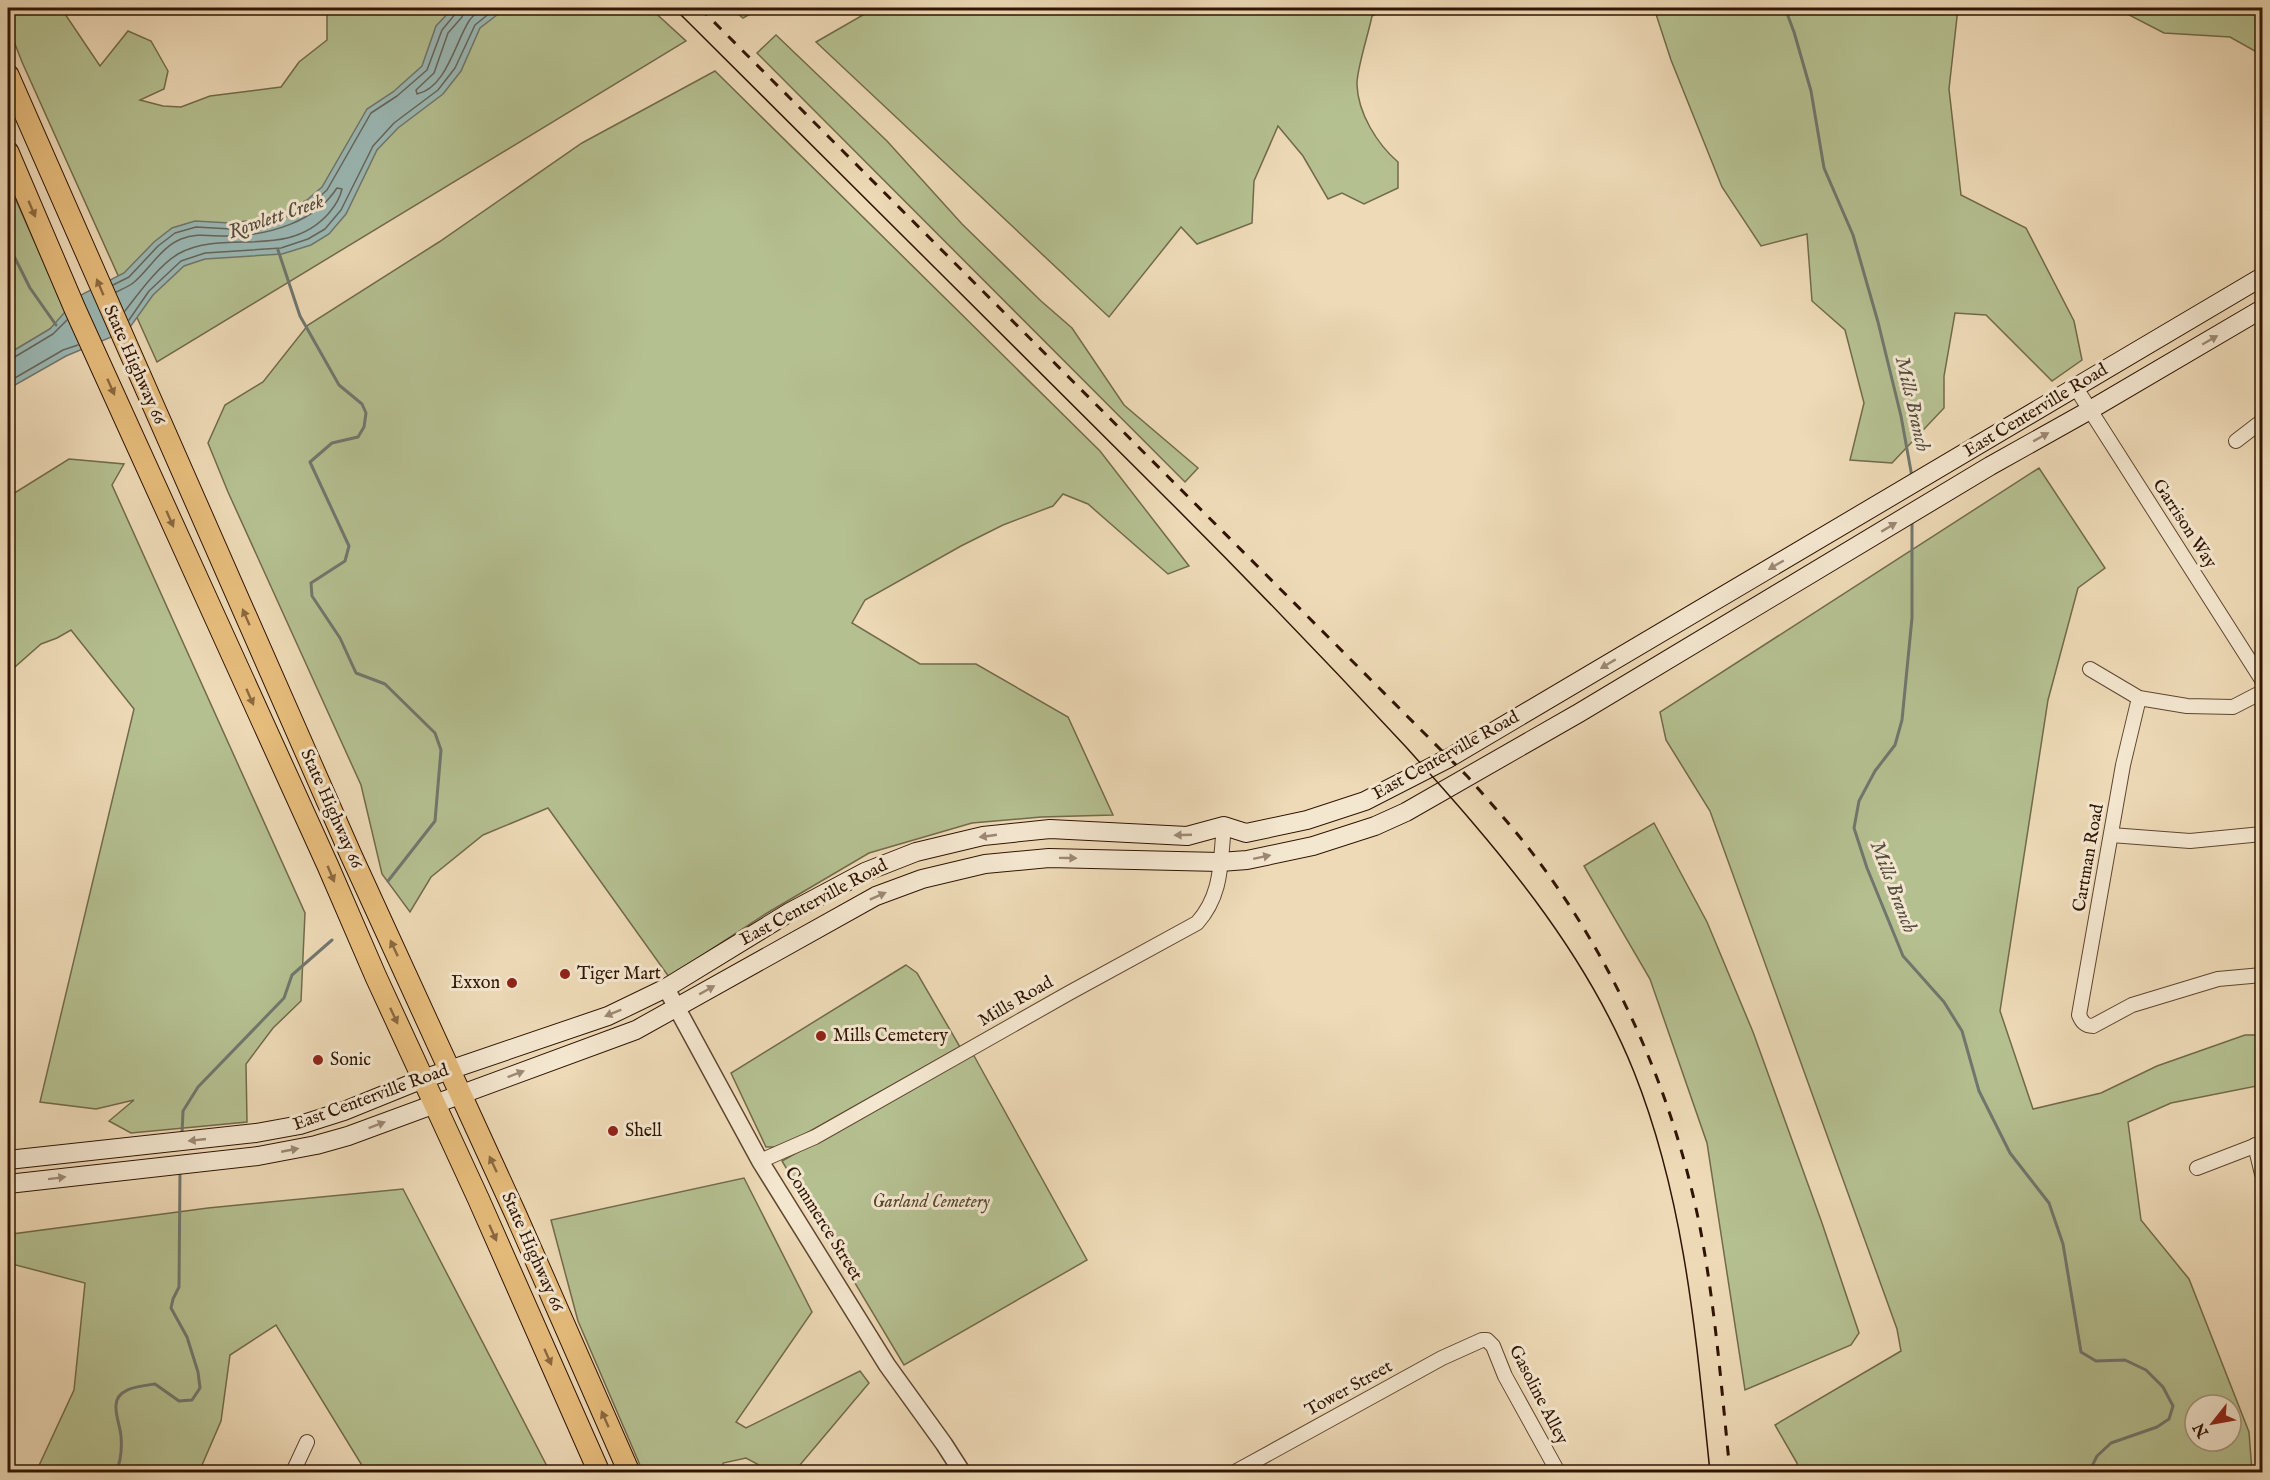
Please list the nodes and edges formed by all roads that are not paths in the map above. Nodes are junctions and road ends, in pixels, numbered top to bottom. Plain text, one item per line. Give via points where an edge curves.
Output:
1 (8, 75) edge
2 (8, 153) edge
3 (2262, 277) edge
4 (2262, 309) edge
5 (2076, 388) junction
6 (2090, 410) junction
7 (2262, 421) edge
8 (2236, 441) dead end
9 (1748, 582) junction
10 (1761, 604) junction
11 (2090, 669) dead end
12 (2262, 680) edge
13 (1565, 689) junction
14 (2262, 692) edge
15 (2139, 698) junction
16 (1579, 713) junction
17 (1333, 813) junction
18 (1224, 826) junction
19 (2262, 834) edge
20 (2111, 835) junction
21 (1348, 836) junction
22 (1220, 862) junction
23 (2262, 975) edge
24 (666, 988) junction
25 (677, 1007) junction
26 (450, 1070) junction
27 (423, 1079) junction
28 (461, 1094) junction
29 (434, 1103) junction
30 (2259, 1144) edge
31 (8, 1160) edge
32 (760, 1161) junction
33 (2198, 1168) dead end
34 (2262, 1174) edge
35 (8, 1184) edge
36 (1482, 1340) joint
37 (307, 1442) dead end
38 (293, 1473) edge
39 (599, 1473) edge
40 (629, 1473) edge
41 (962, 1473) edge
42 (1235, 1473) edge
43 (1558, 1473) edge

26 -> 1 main road, State Highway 66 via 351,855
2 -> 27 main road, State Highway 66
3 - 5 main road, East Centerville Road
6 -> 4 main road, East Centerville Road
5 - 6 street, Garrison Way
5 -> 9 main road, East Centerville Road
10 -> 6 main road, East Centerville Road
6 - 12 street, Garrison Way
7 - 8 street
9 - 10 main road
9 -> 13 main road, East Centerville Road
10 - 16 main road, East Centerville Road
11 - 15 street
13 - 16 main road
13 - 17 main road, East Centerville Road via 1417,776
14 - 15 street via 2233,707 2187,706
15 - 20 street, Cartman Road
16 - 21 main road, East Centerville Road via 1406,812
17 - 18 main road, East Centerville Road via 1246,833
17 - 21 main road
18 - 22 street, Mills Road
18 -> 24 main road, East Centerville Road via 1187,836 1050,829 983,836 916,852 865,872 790,912
19 - 20 street via 2190,842
20 - 23 street, Cartman Road via 2079,1015 2084,1024 2093,1026 2132,1005 2218,979
22 -> 21 main road, East Centerville Road via 1247,860
25 -> 22 main road, East Centerville Road via 876,896 922,879 985,864 1049,858
22 - 32 street, Mills Road via 1216,894 1197,923 814,1137
24 - 25 street, Commerce Street
24 -> 26 main road, East Centerville Road via 608,1016
28 -> 25 main road, East Centerville Road via 636,1030
25 - 32 street, Commerce Street
26 - 27 main road, East Centerville Road
26 - 28 main road, State Highway 66
27 - 29 main road, State Highway 66
27 -> 31 main road, East Centerville Road via 314,1121 256,1133
28 - 29 main road, East Centerville Road
40 -> 28 main road, State Highway 66
35 -> 29 main road, East Centerville Road via 258,1156 322,1144
29 -> 39 main road, State Highway 66
30 - 33 street
30 - 34 street
32 - 41 street, Commerce Street via 887,1365
36 - 42 street, Tower Street via 1442,1358
36 - 43 street, Gasoline Alley via 1493,1346
37 - 38 street

